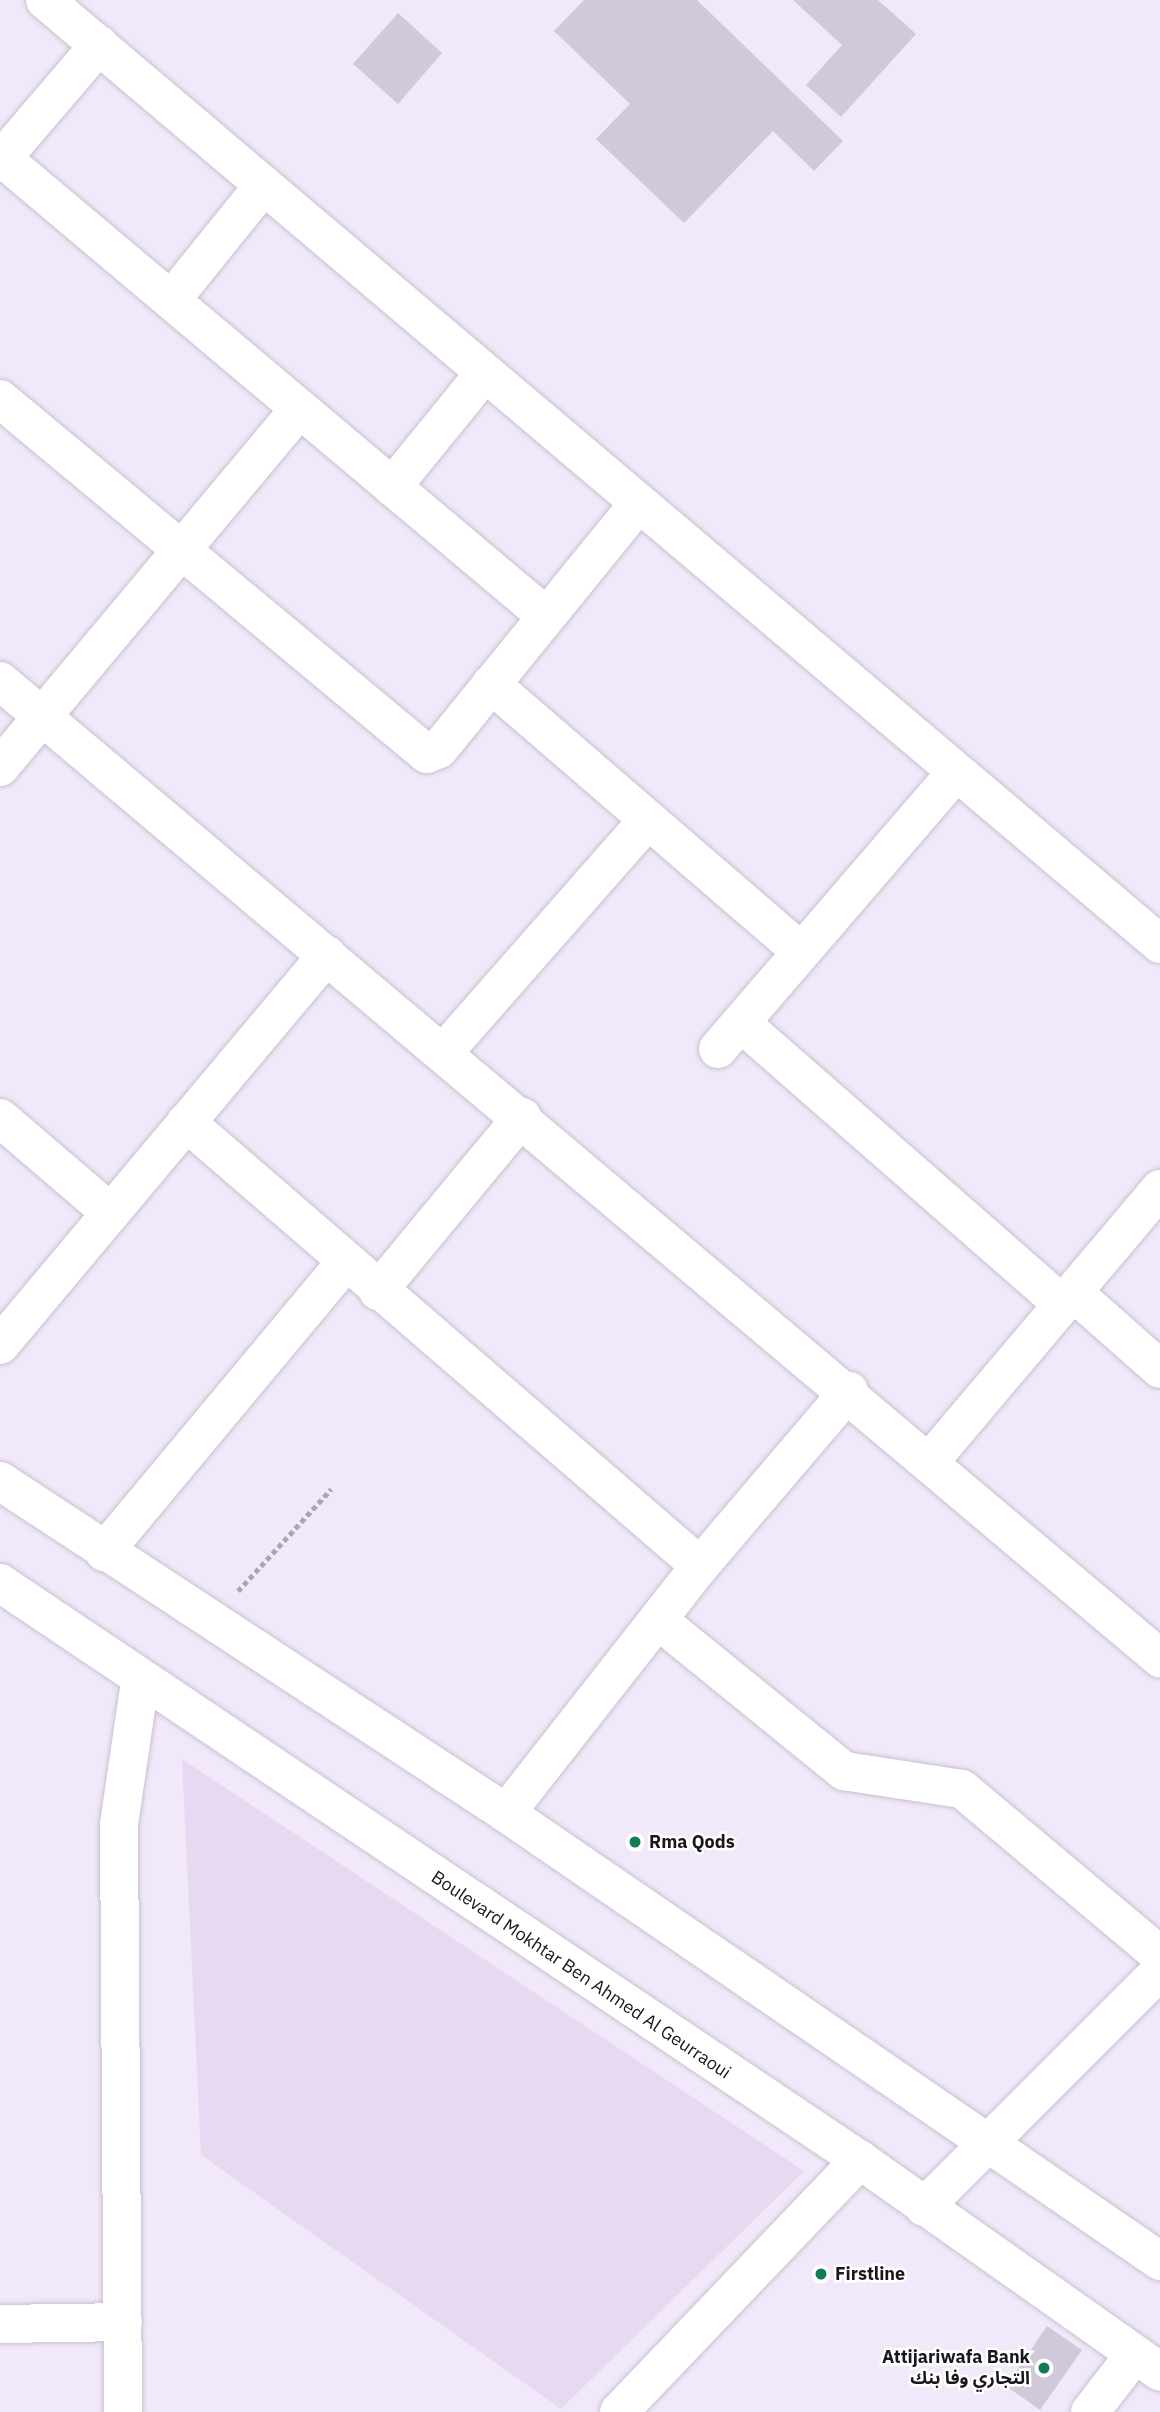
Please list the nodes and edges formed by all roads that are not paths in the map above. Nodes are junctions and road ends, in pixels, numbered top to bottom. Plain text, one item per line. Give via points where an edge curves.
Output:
1 (45, 0) edge
2 (99, 46) junction
3 (1, 159) edge
4 (264, 185) junction
5 (172, 299) junction
6 (483, 375) junction
7 (0, 399) edge
8 (299, 409) junction
9 (392, 487) junction
10 (638, 504) junction
11 (182, 548) junction
12 (545, 616) junction
13 (0, 681) edge
14 (491, 684) junction
15 (42, 716) junction
16 (0, 767) edge
17 (956, 772) junction
18 (647, 821) junction
19 (1160, 944) edge
20 (800, 951) junction
21 (327, 955) junction
22 (444, 1052) junction
23 (522, 1117) junction
24 (0, 1118) edge
25 (186, 1122) junction
26 (1160, 1189) edge
27 (111, 1213) junction
28 (346, 1262) junction
29 (379, 1291) junction
30 (1068, 1298) junction
31 (0, 1345) edge
32 (1160, 1369) edge
33 (849, 1391) junction
34 (931, 1460) junction
35 (0, 1481) edge
36 (104, 1552) junction
37 (700, 1566) junction
38 (0, 1583) edge
39 (658, 1620) junction
40 (1160, 1658) edge
41 (140, 1682) junction
42 (506, 1813) junction
43 (1160, 1955) edge
44 (1160, 1971) edge
45 (986, 2141) junction
46 (860, 2160) junction
47 (924, 2207) junction
48 (1160, 2261) edge
49 (123, 2322) junction
50 (0, 2324) edge
51 (1147, 2363) edge
52 (122, 2412) edge
53 (619, 2412) edge
54 (1090, 2412) edge

1 - 2 street
2 - 3 street
2 - 4 street
3 - 5 street
4 - 5 street
4 - 6 street
5 - 8 street
6 - 9 street
6 - 10 street
7 - 11 street
8 - 9 street
8 - 11 street
9 - 12 street
10 - 12 street
10 - 17 street
11 - 14 street via 427,754 439,749
11 - 15 street
12 - 14 street
13 - 15 street
14 - 18 street
15 - 16 street
15 - 21 street
17 - 19 street
17 - 20 street
18 - 20 street
18 - 22 street
20 - 30 street via 729,1036
21 - 22 street
21 - 25 street
22 - 23 street
23 - 29 street
23 - 33 street
24 - 27 street
25 - 27 street
25 - 28 street
26 - 30 street
27 - 31 street
28 - 29 street
28 - 36 street
29 - 37 street
30 - 32 street
30 - 34 street
33 - 34 street
33 - 37 street
34 - 40 street
35 - 36 street
36 - 42 street
37 - 39 street
38 - 41 street, Boulevard Mokhtar Ben Ahmed Al Geurraoui
39 - 42 street
39 - 43 street via 844,1771 962,1789
41 - 46 street, Boulevard Mokhtar Ben Ahmed Al Geurraoui
41 - 49 street via 119,1825
42 - 45 street
44 - 45 street
45 - 47 street
45 - 48 street
46 - 47 street, Boulevard Mokhtar Ben Ahmed Al Geurraoui
46 - 53 street
47 - 51 street, Boulevard Mokhtar Ben Ahmed Al Geurraoui
49 - 50 street
49 - 52 street
51 - 54 street

